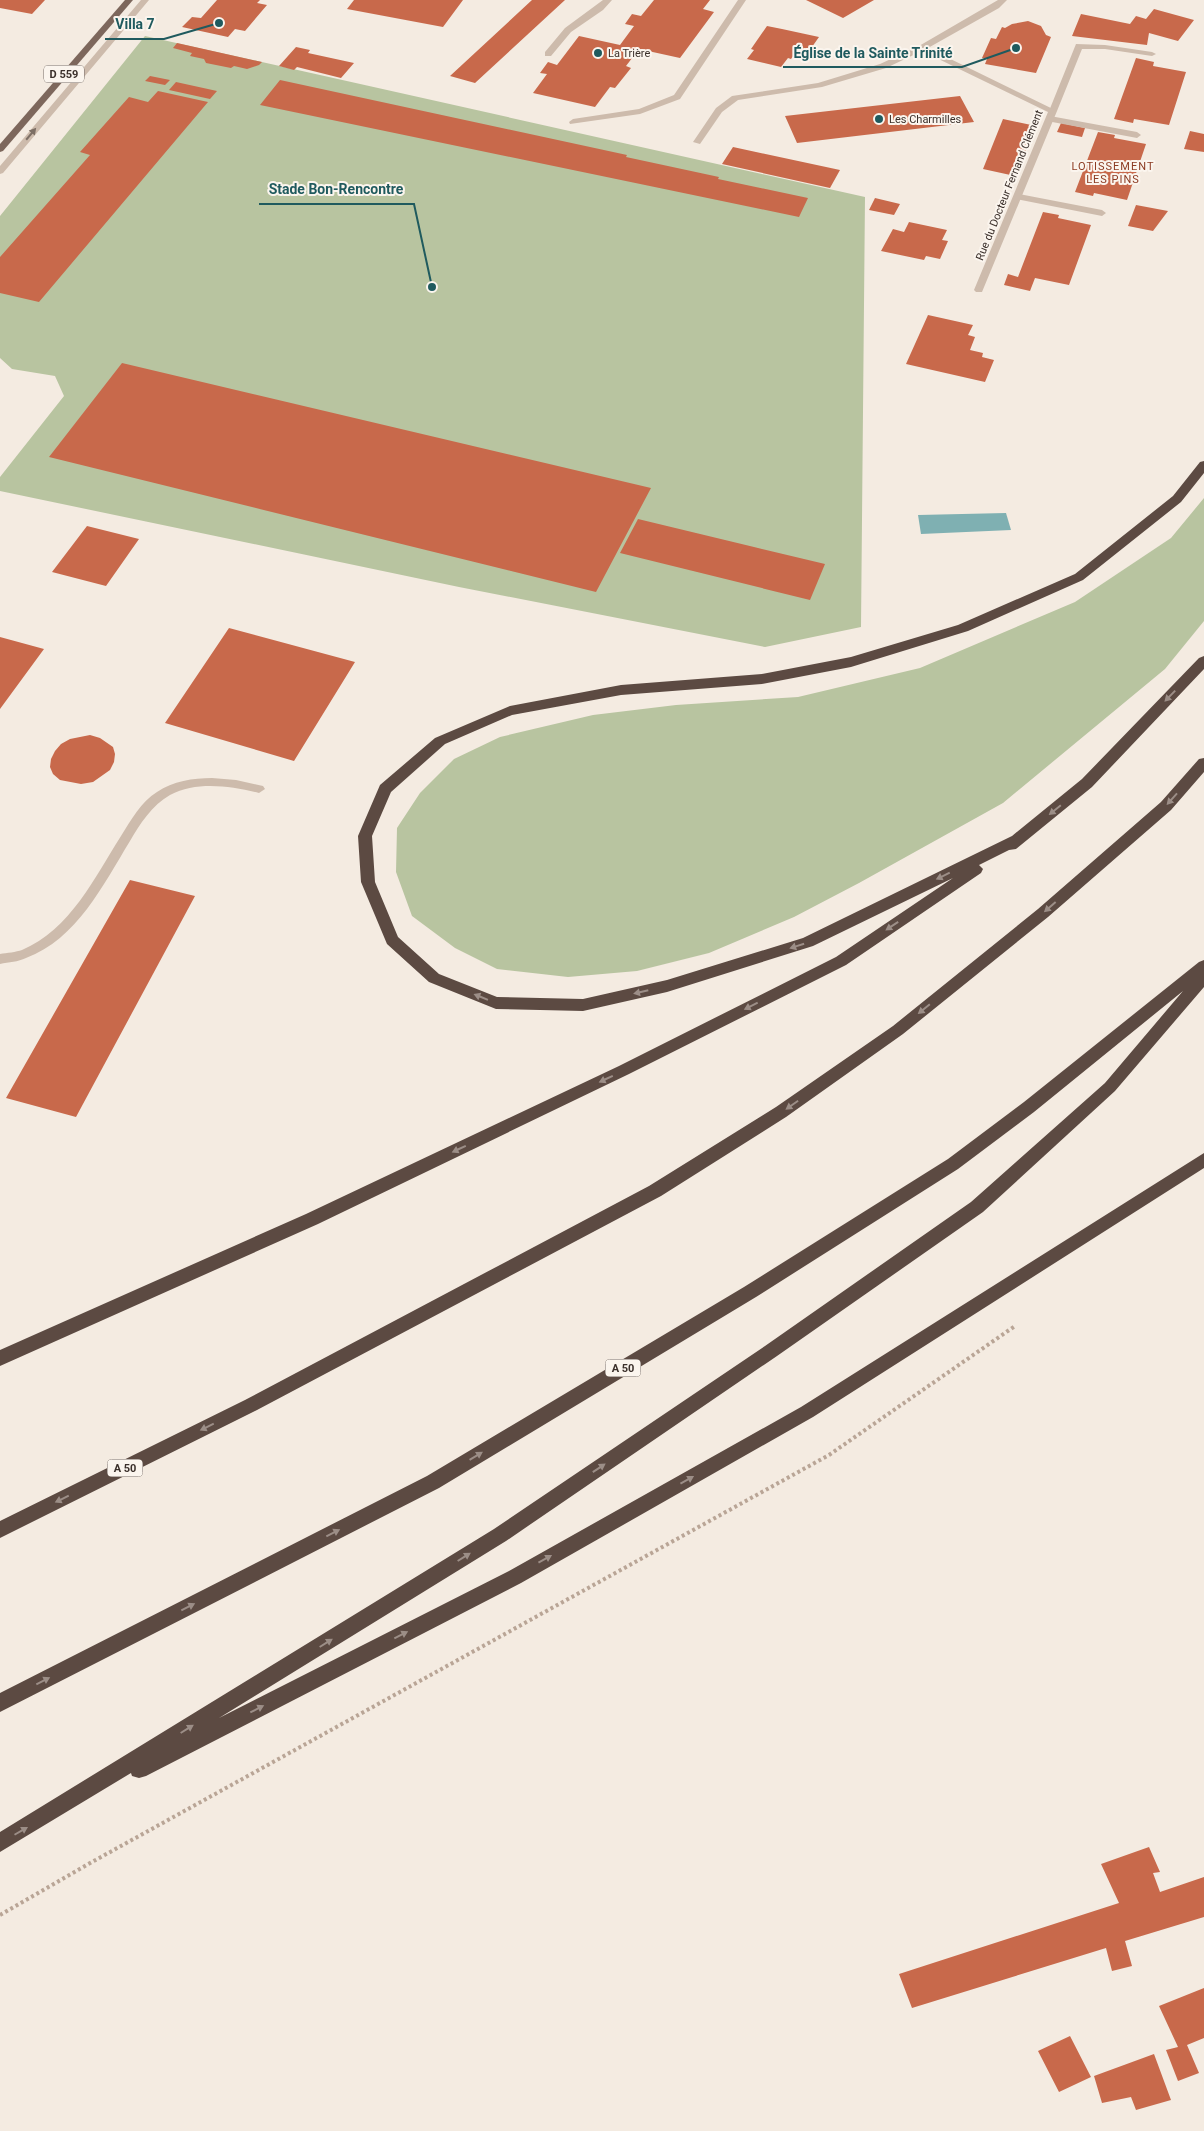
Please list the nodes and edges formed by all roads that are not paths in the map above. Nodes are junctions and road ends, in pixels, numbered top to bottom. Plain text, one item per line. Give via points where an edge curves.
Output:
1 (129, 0) edge
2 (145, 0) edge
3 (608, 0) edge
4 (742, 0) edge
5 (1003, 0) edge
6 (922, 48) junction
7 (548, 54) dead end
8 (1152, 54) dead end
9 (1051, 115) junction
10 (573, 122) dead end
11 (1137, 135) dead end
12 (697, 142) dead end
13 (0, 149) edge
14 (0, 171) edge
15 (1019, 196) junction
16 (1102, 213) dead end
17 (979, 290) dead end
18 (1204, 465) edge
19 (1204, 660) edge
20 (1204, 763) edge
21 (259, 789) dead end
22 (1019, 839) junction
23 (0, 959) edge
24 (1204, 966) edge
25 (1204, 977) edge
26 (1204, 1160) edge
27 (0, 1358) edge
28 (0, 1530) edge
29 (0, 1703) edge
30 (42, 1819) junction
31 (0, 1843) edge

1 - 13 main road, D 559
14 -> 2 street
3 - 7 street via 568,30
4 - 10 street via 676,97 640,111
5 - 6 street
6 - 9 street, Rue du Docteur Fernand Clément
6 - 12 street via 884,66 819,85 735,98 719,110
8 - 9 street via 1105,46 1079,46
9 - 11 street
9 - 15 street, Rue du Docteur Fernand Clément
15 - 16 street
15 - 17 street, Rue du Docteur Fernand Clément
22 -> 18 highway via 808,942 667,986 583,1006 496,1003 434,978 392,940 368,882 365,836 385,789 440,741 510,711 621,690 762,679 851,662 963,628 1079,577 1177,499
19 -> 22 highway via 1087,783
20 -> 28 highway, A 50 via 1166,806 1042,912 898,1030 781,1112 646,1196 251,1405
21 - 23 street via 216,782 165,792 136,821 76,915 59,933 27,954
22 -> 27 highway via 841,961 624,1070 339,1206
29 -> 24 highway, A 50 via 432,1482 750,1292 953,1164 1030,1107
30 -> 25 highway via 500,1535 977,1207 1110,1086
30 -> 26 highway via 515,1577 798,1417
31 -> 30 highway

